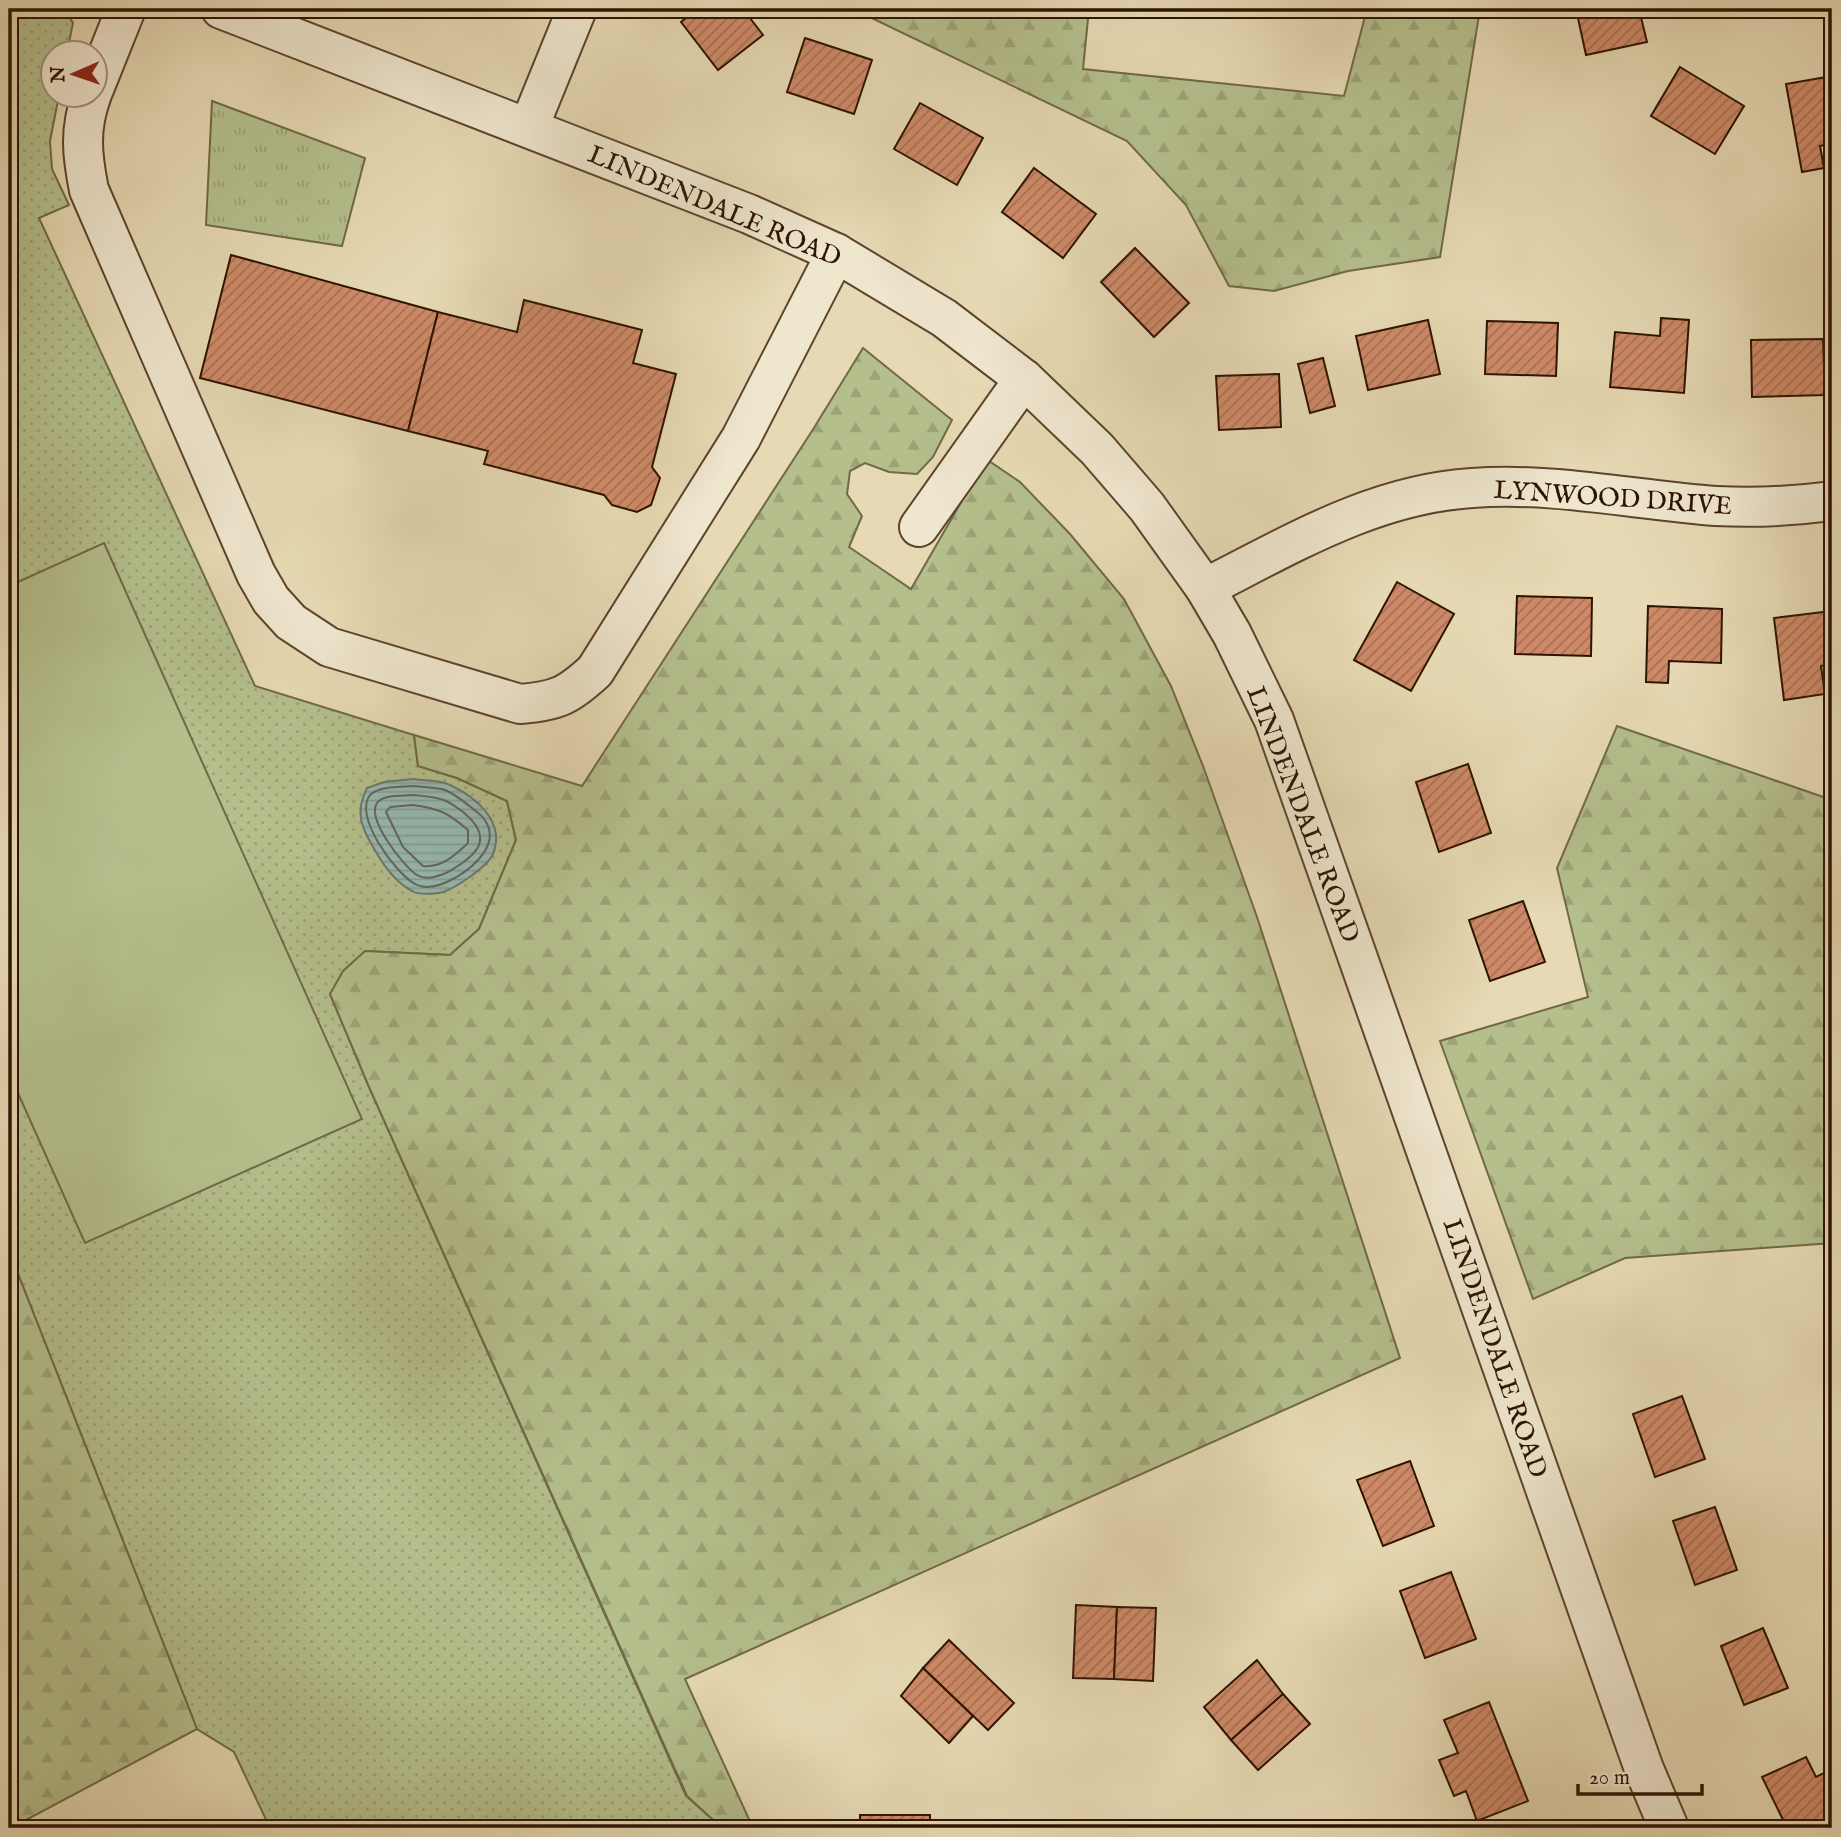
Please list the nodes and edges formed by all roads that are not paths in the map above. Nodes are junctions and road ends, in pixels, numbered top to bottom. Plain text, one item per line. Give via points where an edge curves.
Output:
1 (126, 9) edge
2 (221, 9) edge
3 (577, 9) edge
4 (108, 54) edge
5 (87, 108) edge
6 (529, 127) junction
7 (836, 253) junction
8 (1024, 379) junction
9 (1832, 500) edge
10 (919, 527) dead end
11 (1205, 588) junction
12 (1669, 1828) edge

1 - 4 street
2 - 6 street, LINDENDALE ROAD
3 - 6 street
5 - 7 street via 82,152 89,190 271,600 291,622 328,647 520,704 548,702 574,690 595,671 741,438
6 - 7 street, LINDENDALE ROAD
7 - 8 street, LINDENDALE ROAD via 944,318
8 - 10 street
8 - 11 street, LINDENDALE ROAD via 1097,449 1147,507
9 - 11 street, LYNWOOD DRIVE via 1717,506 1536,488 1471,488 1407,498 1345,518
11 - 12 street, LINDENDALE ROAD via 1274,720 1644,1769

